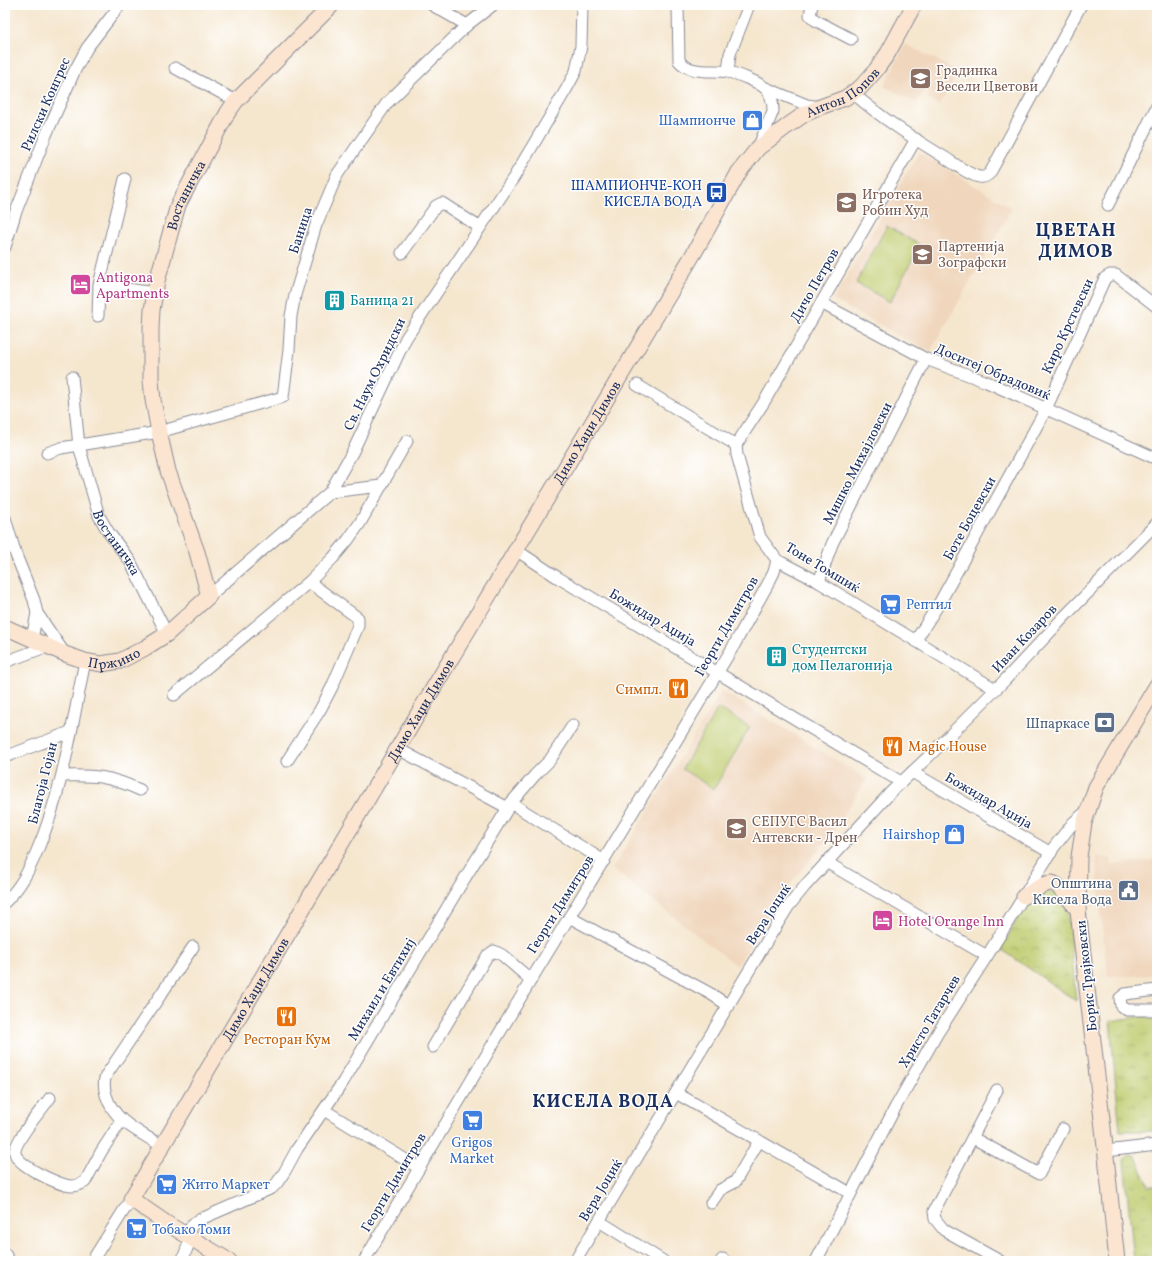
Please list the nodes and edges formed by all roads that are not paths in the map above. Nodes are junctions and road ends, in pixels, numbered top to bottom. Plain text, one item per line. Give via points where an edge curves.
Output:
1 (120, 5) edge
2 (332, 5) edge
3 (432, 5) edge
4 (492, 5) edge
5 (582, 5) edge
6 (678, 5) edge
7 (749, 5) edge
8 (812, 5) edge
9 (914, 5) edge
10 (1081, 5) edge
11 (467, 25) junction
12 (851, 39) dead end
13 (175, 68) dead end
14 (728, 72) junction
15 (766, 88) junction
16 (853, 93) junction
17 (236, 101) junction
18 (1157, 106) edge
19 (820, 107) junction
20 (916, 139) junction
21 (758, 148) junction
22 (748, 160) joint
23 (125, 179) dead end
24 (1108, 205) dead end
25 (479, 227) junction
26 (5, 247) edge
27 (402, 253) dead end
28 (99, 285) junction
29 (155, 293) junction
30 (821, 303) junction
31 (1157, 307) edge
32 (98, 316) dead end
33 (926, 359) junction
34 (72, 377) dead end
35 (637, 384) dead end
36 (1046, 409) junction
37 (159, 432) junction
38 (407, 441) dead end
39 (736, 445) junction
40 (79, 446) junction
41 (47, 454) dead end
42 (1157, 459) edge
43 (381, 486) junction
44 (330, 492) junction
45 (5, 518) edge
46 (1157, 523) edge
47 (516, 550) junction
48 (777, 560) junction
49 (309, 582) junction
50 (819, 582) junction
51 (209, 596) junction
52 (37, 613) junction
53 (5, 628) edge
54 (167, 634) junction
55 (32, 639) junction
56 (916, 640) junction
57 (48, 646) junction
58 (65, 654) junction
59 (85, 661) junction
60 (5, 662) edge
61 (717, 673) junction
62 (1157, 685) edge
63 (995, 689) junction
64 (174, 695) dead end
65 (573, 725) dead end
66 (70, 732) junction
67 (402, 751) dead end
68 (5, 758) edge
69 (287, 761) dead end
70 (912, 772) junction
71 (62, 776) junction
72 (901, 782) junction
73 (140, 790) dead end
74 (510, 806) junction
75 (1088, 810) junction
76 (1051, 853) junction
77 (604, 861) junction
78 (826, 862) junction
79 (1024, 896) junction
80 (5, 902) edge
81 (1078, 910) junction
82 (569, 918) junction
83 (193, 947) dead end
84 (987, 956) junction
85 (531, 980) junction
86 (1157, 990) edge
87 (729, 1006) junction
88 (1157, 1010) edge
89 (433, 1047) dead end
90 (998, 1090) dead end
91 (676, 1093) junction
92 (50, 1098) dead end
93 (324, 1110) junction
94 (122, 1120) junction
95 (1063, 1129) dead end
96 (973, 1138) junction
97 (760, 1141) junction
98 (1157, 1145) edge
99 (162, 1146) junction
100 (1106, 1151) junction
101 (419, 1168) junction
102 (850, 1193) junction
103 (131, 1199) junction
104 (711, 1203) dead end
105 (599, 1221) junction
106 (188, 1236) junction
107 (5, 1254) edge
108 (94, 1257) edge
109 (9, 1261) edge
110 (81, 1261) edge
111 (182, 1261) edge
112 (229, 1261) edge
113 (364, 1261) edge
114 (575, 1261) edge
115 (663, 1261) edge
116 (816, 1261) edge
117 (1000, 1261) edge
118 (1117, 1261) edge

1 - 26 street, Рилски Конгрес via 87,48 74,72 46,135
2 - 17 street, Востаничка
3 - 11 street
4 - 11 street, Баница
5 - 25 street, Св. Наум Охридски via 576,71 523,161
6 - 14 street via 679,61 684,67
7 - 14 street via 730,54
8 - 12 street via 810,15 815,20
9 - 16 street, Антон Попов via 888,53 868,80
10 - 20 street via 987,176 975,176
11 - 37 street, Баница via 387,104 337,175 316,224 295,295 283,397
13 - 17 street
14 - 15 street
15 - 19 street via 807,105
15 - 21 street via 772,100 773,110
16 - 19 street, Антон Попов
16 - 20 street
17 - 29 street, Востаничка via 221,123 178,205
18 - 24 street
19 - 21 street, Антон Попов via 795,120
20 - 30 street, Дичо Петров
21 - 22 street, Антон Попов
22 - 47 street, Димо Хаџи Димов
23 - 28 street
25 - 27 street via 442,202 436,206
25 - 44 street, Св. Наум Охридски via 406,338 353,451
28 - 29 street
28 - 32 street
29 - 37 street, Востаничка via 151,328 151,366 153,400
30 - 33 street, Доситеј Обрадовиќ
30 - 39 street, Дичо Петров
31 - 36 street, Киро Крстевски via 1116,275 1105,278
33 - 36 street, Доситеј Обрадовиќ via 987,382
33 - 50 street, Мишко Михајловски via 832,544
34 - 40 street, Востаничка
35 - 39 street
36 - 42 street, Доситеј Обрадовиќ
36 - 56 street, Боте Боцевски via 940,602
37 - 40 street
37 - 51 street, Востаничка via 168,472 197,552
38 - 43 street
39 - 48 street, Тоне Томшиќ via 760,536
40 - 41 street via 61,448
40 - 54 street, Востаничка via 99,516 130,561
43 - 44 street
43 - 49 street via 348,540
44 - 51 street, Св. Наум Охридски
45 - 52 street
46 - 63 street, Иван Козаров
47 - 61 street, Божидар Аџија via 557,578
47 - 99 street, Димо Хаџи Димов
48 - 50 street, Тоне Томшиќ
48 - 61 street, Георги Димитров via 769,582
49 - 64 street
49 - 69 street via 358,618 358,626 320,710
50 - 56 street, Тоне Томшиќ
51 - 54 street, Пржино
52 - 55 street
52 - 58 street
53 - 55 street, Пржино
54 - 59 street, Пржино via 120,661 101,664
55 - 57 street, Пржино
56 - 63 street, Тоне Томшиќ
57 - 58 street, Пржино
57 - 60 street
58 - 59 street, Пржино
59 - 66 street, Благоја Гојан
61 - 72 street, Божидар Аџија
61 - 77 street, Георги Димитров
62 - 75 street, Борис Трајковски via 1101,778
63 - 70 street, Иван Козаров
65 - 74 street, Михаил и Евтихиј via 550,760
66 - 68 street
66 - 71 street, Благоја Гојан
67 - 74 street
70 - 72 street, Вера Јоциќ
70 - 76 street, Божидар Аџија
71 - 73 street via 90,775 109,778
71 - 80 street, Благоја Гојан via 47,828 28,873
72 - 78 street, Вера Јоциќ
74 - 77 street
74 - 93 street, Михаил и Евтихиј
75 - 76 street, Христо Татарчев via 1073,823
75 - 81 street, Борис Трајковски via 1079,856
76 - 79 street, Христо Татарчев
77 - 82 street, Георги Димитров
78 - 84 street
78 - 87 street, Вера Јоциќ via 788,907
79 - 81 street via 1052,883 1057,885
79 - 84 street, Христо Татарчев
81 - 100 street, Борис Трајковски
82 - 85 street, Георги Димитров
82 - 87 street
83 - 94 street via 106,1077 105,1093 110,1108
84 - 102 street, Христо Татарчев via 937,1034
85 - 89 street via 494,951 487,956
85 - 101 street, Георги Димитров
86 - 88 street via 1126,994 1120,998 1121,1006 1127,1010
87 - 91 street, Вера Јоциќ
90 - 96 street
91 - 97 street
91 - 105 street, Вера Јоциќ
92 - 94 street via 24,1133 15,1154 20,1162 54,1182 70,1186 86,1182
93 - 101 street
93 - 106 street, Михаил и Евтихиј via 272,1188 201,1219 193,1224
94 - 99 street
95 - 96 street via 1039,1174
96 - 117 street via 934,1211 935,1219 944,1230
97 - 102 street
97 - 104 street via 735,1182 720,1190
98 - 100 street
99 - 103 street, Димо Хаџи Димов
100 - 118 street, Борис Трајковски
101 - 113 street, Георги Димитров
102 - 116 street, Христо Татарчев
103 - 106 street
103 - 108 street, Димо Хаџи Димов
105 - 114 street, Вера Јоциќ
105 - 115 street
106 - 111 street, Михаил и Евтихиј
106 - 112 street
107 - 109 street
108 - 110 street

